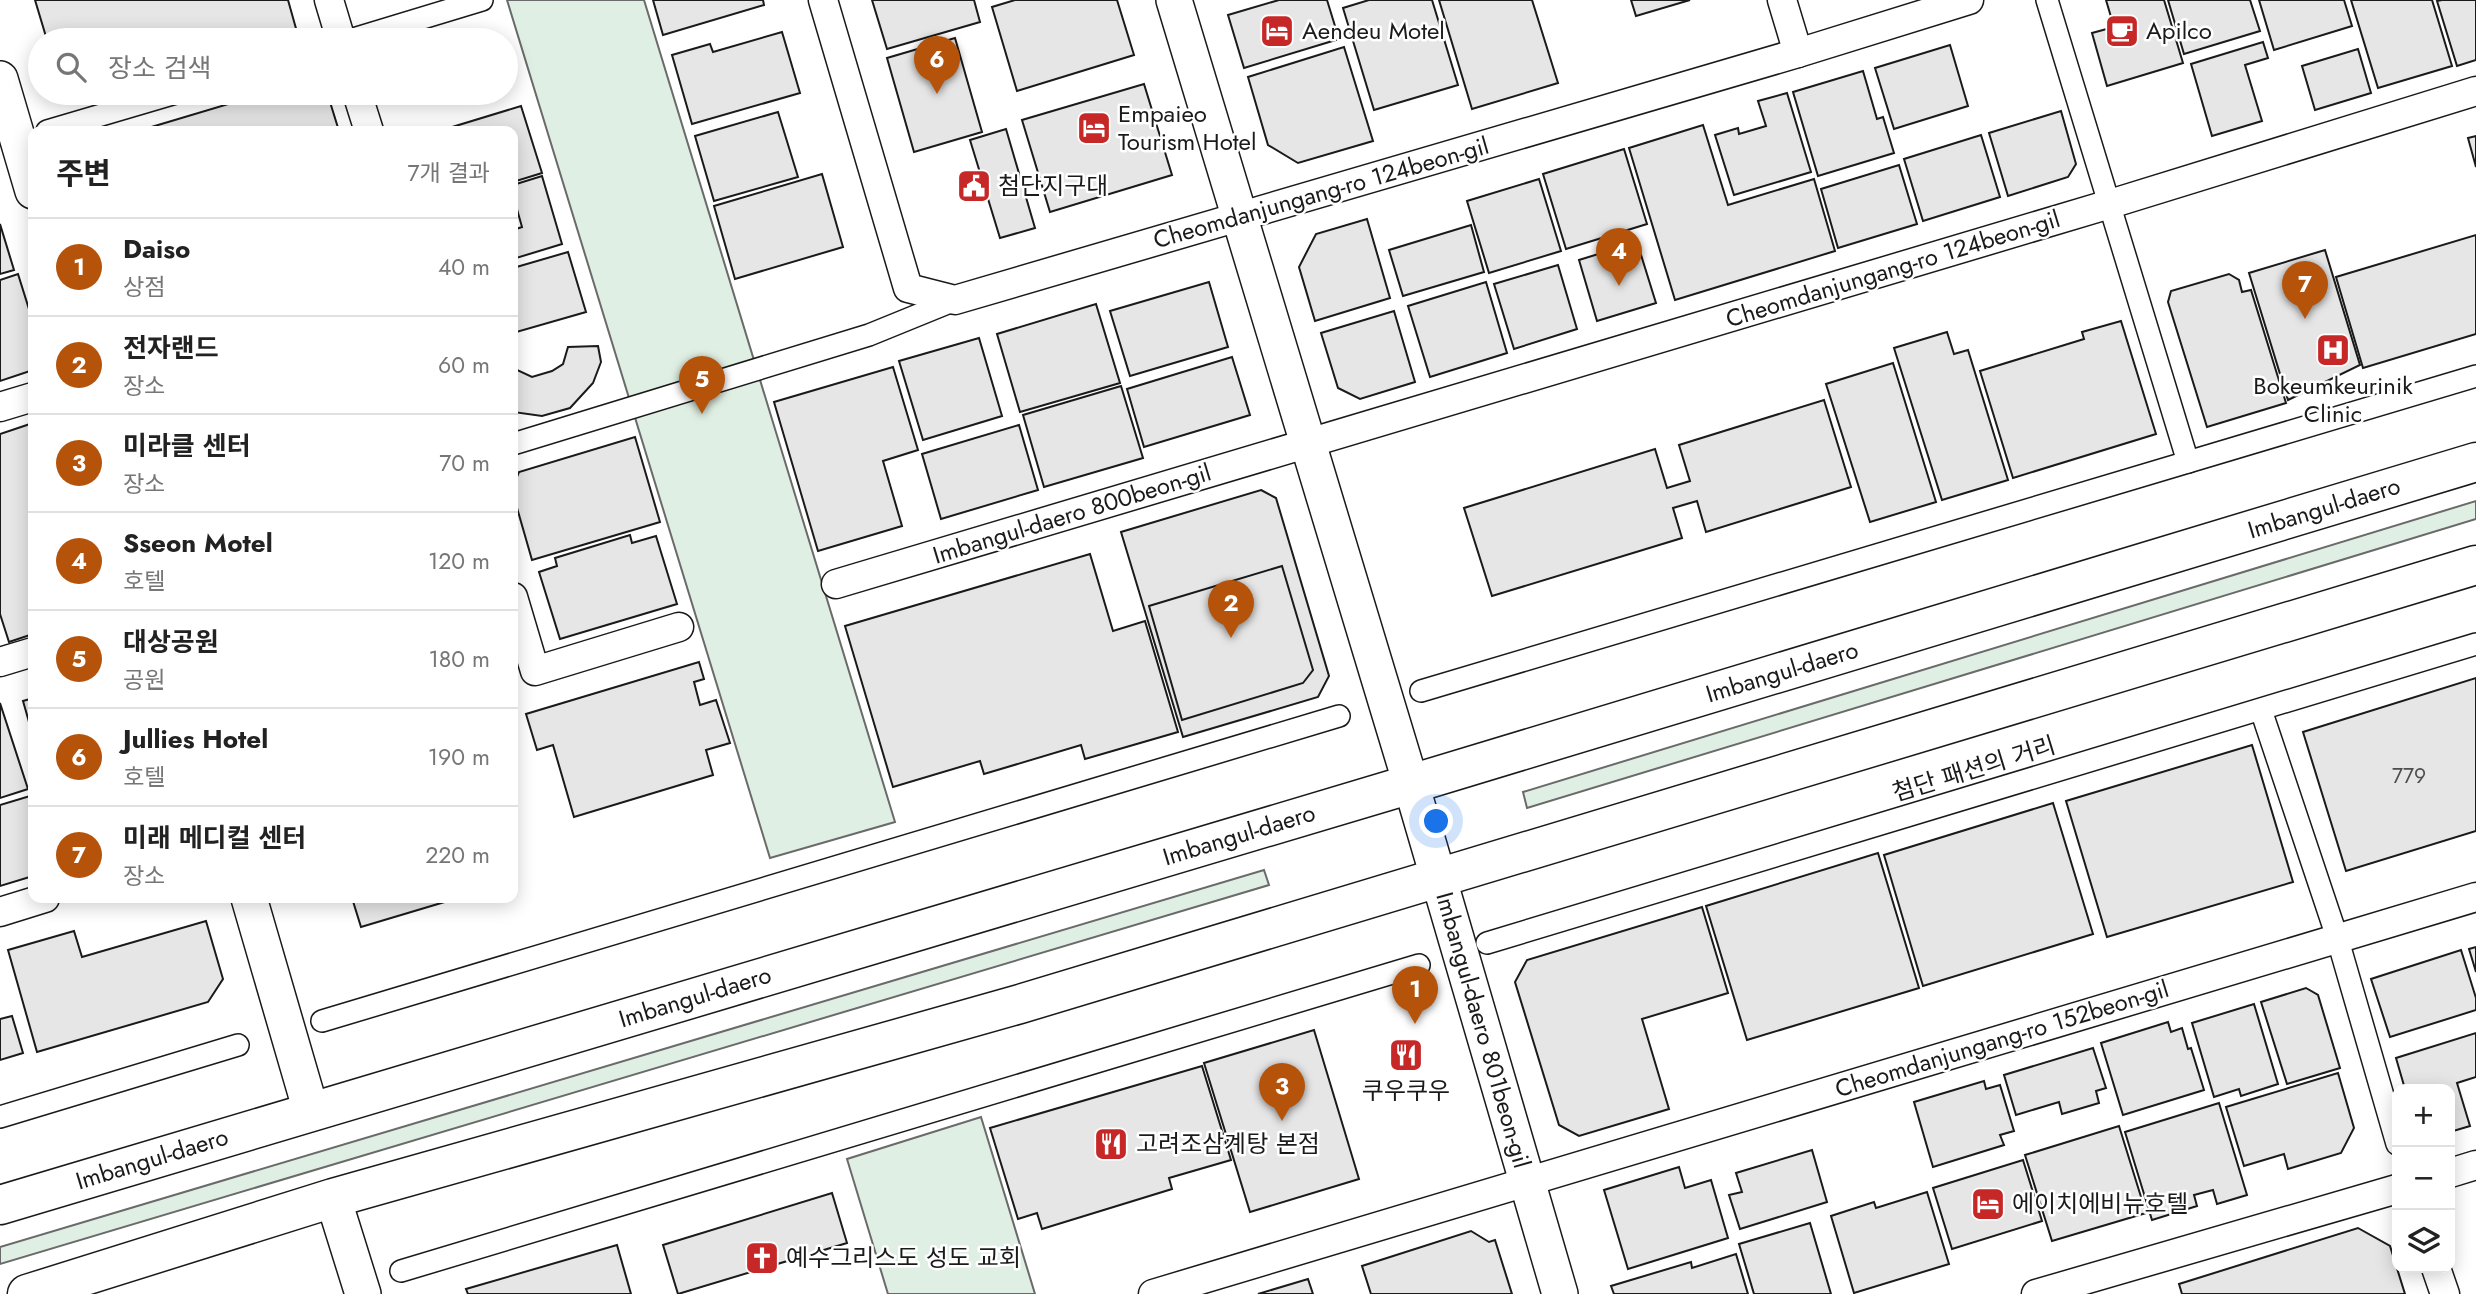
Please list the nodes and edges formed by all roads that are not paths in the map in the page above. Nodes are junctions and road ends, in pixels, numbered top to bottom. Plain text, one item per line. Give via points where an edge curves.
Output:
1 (328, 0) edge
2 (482, 0) edge
3 (823, 0) edge
4 (1174, 0) edge
5 (1782, 0) edge
6 (1969, 0) edge
7 (2047, 0) edge
8 (337, 28) edge
9 (390, 28) edge
10 (1798, 53) junction
11 (0, 79) edge
12 (2476, 91) edge
13 (136, 105) edge
14 (361, 105) edge
15 (65, 126) edge
16 (367, 126) edge
17 (25, 138) edge
18 (28, 158) edge
19 (2110, 204) junction
20 (1240, 216) junction
21 (955, 300) junction
22 (2476, 376) edge
23 (28, 399) edge
24 (0, 407) edge
25 (518, 442) edge
26 (1308, 443) junction
27 (2188, 462) junction
28 (2476, 462) edge
29 (2476, 565) edge
30 (836, 584) dead end
31 (518, 614) edge
32 (679, 628) dead end
33 (2476, 644) edge
34 (28, 654) edge
35 (0, 662) edge
36 (1421, 691) dead end
37 (2261, 709) junction
38 (1339, 716) dead end
39 (1411, 784) junction
40 (1439, 879) junction
41 (2476, 897) edge
42 (29, 903) edge
43 (250, 903) edge
44 (0, 912) edge
45 (2337, 937) junction
46 (1487, 943) dead end
47 (1419, 965) dead end
48 (322, 1021) dead end
49 (238, 1045) dead end
50 (311, 1111) junction
51 (0, 1117) edge
52 (2392, 1127) edge
53 (2476, 1165) edge
54 (2455, 1171) edge
55 (1528, 1181) junction
56 (2392, 1190) edge
57 (333, 1198) junction
58 (0, 1205) edge
59 (401, 1271) dead end
60 (2438, 1273) edge
61 (27, 1294) edge
62 (363, 1294) edge
63 (1153, 1294) edge
64 (1560, 1294) edge
65 (2036, 1294) edge
66 (2445, 1294) edge

1 - 8 street
2 - 9 street
3 - 21 street via 908,288
4 - 20 street
5 - 10 street
6 - 10 street, Cheomdanjungang-ro 124beon-gil
7 - 19 street
10 - 20 street, Cheomdanjungang-ro 124beon-gil
11 - 17 street
12 - 19 street, Cheomdanjungang-ro 124beon-gil
13 - 15 street
14 - 16 street
17 - 18 street
19 - 26 street, Cheomdanjungang-ro 124beon-gil
19 - 27 street
20 - 21 street, Cheomdanjungang-ro 124beon-gil
20 - 26 street
21 - 25 street via 869,335
22 - 27 street
23 - 24 street
26 - 30 street, Imbangul-daero 800beon-gil
26 - 39 street
27 - 36 street
28 - 39 main road, Imbangul-daero
29 - 40 main road
31 - 32 street via 535,671
33 - 37 street, 첨단 패션의 거리
34 - 35 street
37 - 45 street
37 - 46 street, 첨단 패션의 거리
38 - 48 street
39 - 40 street
39 - 50 main road, Imbangul-daero
40 - 55 street, Imbangul-daero 801beon-gil
40 - 57 main road via 1020,1004
41 - 45 street, Cheomdanjungang-ro 152beon-gil
42 - 44 street
43 - 50 street
45 - 52 street
45 - 55 street, Cheomdanjungang-ro 152beon-gil
47 - 59 street
49 - 51 street
50 - 58 main road, Imbangul-daero
53 - 54 street
55 - 63 street, Imbangul-daero 801beon-gil
55 - 64 street, Imbangul-daero 801beon-gil
56 - 65 street
57 - 61 main road
57 - 62 street
60 - 66 street

